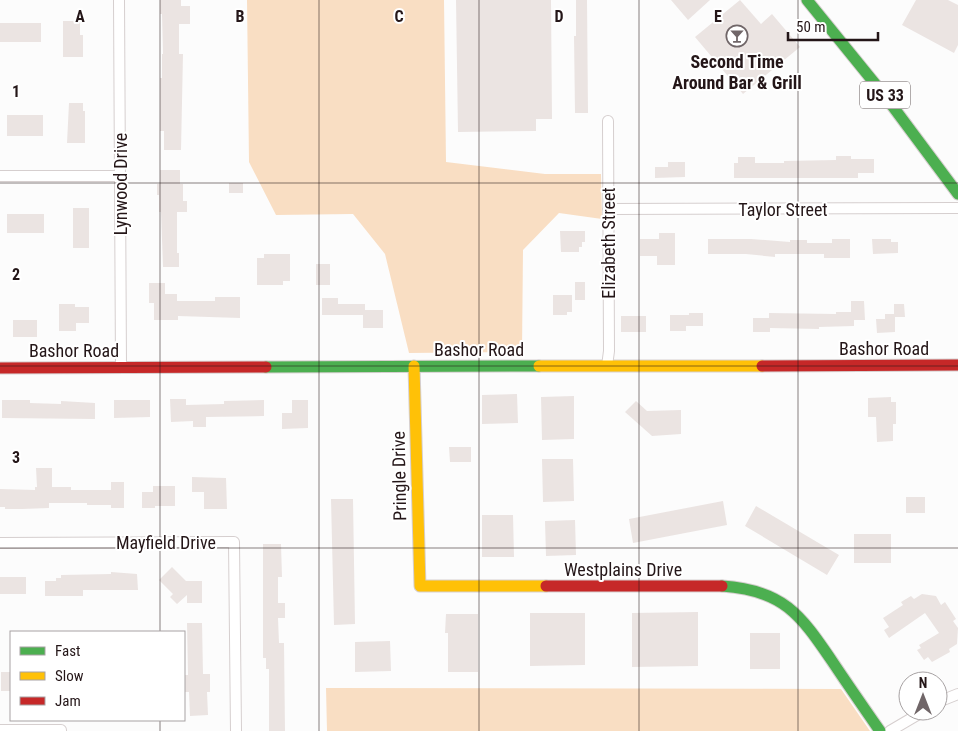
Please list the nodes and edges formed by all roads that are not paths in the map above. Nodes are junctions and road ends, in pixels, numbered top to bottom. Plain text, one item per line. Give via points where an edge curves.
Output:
1 (119, 0) edge
2 (807, 0) edge
3 (608, 121) dead end
4 (0, 176) edge
5 (120, 176) junction
6 (958, 194) edge
7 (958, 208) edge
8 (608, 209) junction
9 (958, 365) edge
10 (414, 366) junction
11 (607, 366) junction
12 (121, 367) junction
13 (0, 368) edge
14 (0, 542) edge
15 (420, 586) joint
16 (907, 721) edge
17 (0, 730) edge
18 (62, 731) edge
19 (236, 731) edge
20 (880, 731) edge
21 (890, 731) edge

1 - 5 street, Lynwood Drive
2 - 6 main road, US 33 via 881,90
3 - 8 street, Elizabeth Street
4 - 5 street
5 - 12 street, Lynwood Drive
7 - 8 street, Taylor Street
8 - 11 street, Elizabeth Street
9 - 11 main road, Bashor Road
10 - 11 main road, Bashor Road
10 - 12 main road, Bashor Road
10 - 15 main road, Pringle Drive
12 - 13 main road, Bashor Road
14 - 19 street, Mayfield Drive via 234,542
15 - 20 main road, Westplains Drive via 741,587 761,592 782,602 811,630
16 - 21 street
17 - 18 street

